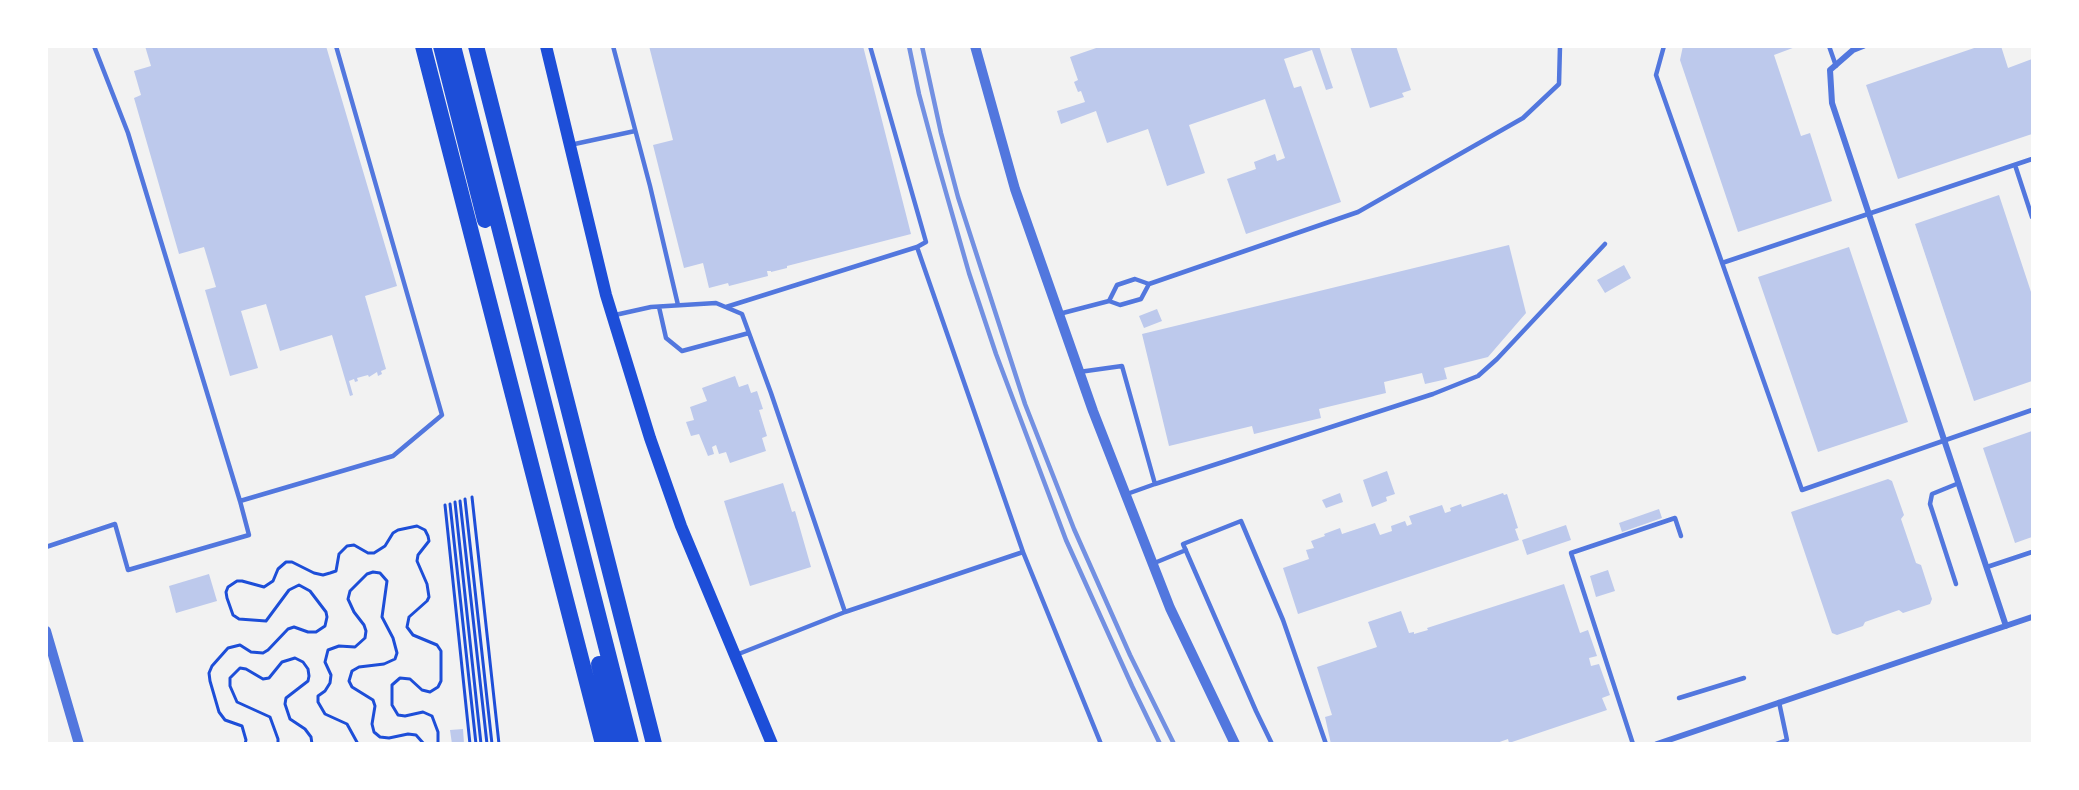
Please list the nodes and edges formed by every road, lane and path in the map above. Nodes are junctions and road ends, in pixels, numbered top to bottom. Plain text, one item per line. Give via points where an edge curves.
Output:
1 (94, 46) edge
2 (336, 46) edge
3 (423, 46) edge
4 (441, 46) edge
5 (453, 46) edge
6 (476, 46) edge
7 (546, 46) edge
8 (613, 46) edge
9 (870, 46) edge
10 (975, 46) edge
11 (1560, 46) edge
12 (1664, 46) edge
13 (1829, 46) edge
14 (1863, 46) edge
15 (1836, 66) junction
16 (635, 131) junction
17 (570, 145) junction
18 (2032, 159) edge
19 (2015, 165) junction
20 (1868, 213) junction
21 (2032, 217) edge
22 (1605, 243) dead end
23 (917, 247) junction
24 (1722, 263) junction
25 (1149, 284) junction
26 (1109, 301) junction
27 (678, 305) junction
28 (659, 307) junction
29 (726, 307) junction
30 (1059, 314) junction
31 (612, 315) junction
32 (749, 333) junction
33 (1079, 372) junction
34 (2032, 410) edge
35 (1944, 441) junction
36 (1959, 483) junction
37 (1155, 484) junction
38 (1125, 494) junction
39 (472, 497) dead end
40 (240, 501) junction
41 (455, 502) dead end
42 (450, 504) dead end
43 (445, 505) dead end
44 (1681, 536) dead end
45 (46, 547) edge
46 (1186, 550) junction
47 (1023, 552) junction
48 (2032, 552) edge
49 (1152, 564) junction
50 (1987, 567) junction
51 (1956, 584) dead end
52 (845, 612) junction
53 (2032, 617) edge
54 (2006, 626) junction
55 (46, 632) edge
56 (736, 655) junction
57 (1744, 678) dead end
58 (1679, 698) dead end
59 (1779, 702) junction
60 (79, 744) edge
61 (245, 744) edge
62 (278, 744) edge
63 (312, 744) edge
64 (358, 744) edge
65 (424, 744) edge
66 (438, 744) edge
67 (470, 744) edge
68 (476, 744) edge
69 (481, 744) edge
70 (487, 744) edge
71 (492, 744) edge
72 (498, 744) edge
73 (603, 744) edge
74 (619, 744) edge
75 (631, 744) edge
76 (654, 744) edge
77 (772, 744) edge
78 (1101, 744) edge
79 (1235, 744) edge
80 (1272, 744) edge
81 (1326, 744) edge
82 (1633, 744) edge
83 (1657, 744) edge
84 (1776, 744) edge

1 - 40 lane via 128,133
2 - 40 lane via 442,415 393,456
3 - 73 highway
4 - 74 highway
5 - 75 highway
6 - 76 highway
7 - 17 main road
8 - 16 lane
9 - 23 lane via 926,242
10 - 30 street via 1016,189
11 - 25 lane via 1559,84 1523,118 1358,212
12 - 24 lane via 1656,75
13 - 15 lane
14 - 15 street via 1852,50
15 - 20 street via 1830,70 1832,103
16 - 17 lane
16 - 27 lane
17 - 31 main road
18 - 19 lane
19 - 20 lane
19 - 21 lane
20 - 24 lane
20 - 35 street
22 - 37 lane via 1478,376
23 - 29 lane
23 - 47 lane
24 - 35 lane via 1802,490
25 - 26 lane via 1141,299 1120,305
25 - 26 lane via 1135,279 1117,285
26 - 30 lane
27 - 28 lane
27 - 29 lane via 716,303
28 - 31 lane
28 - 32 lane via 666,339 682,351
29 - 32 lane via 742,314
30 - 33 street
31 - 56 main road via 677,515
32 - 52 lane
33 - 37 lane via 1122,366
33 - 38 street
34 - 35 lane
35 - 36 street
36 - 50 street
36 - 51 lane via 1932,494 1930,504
37 - 38 lane
38 - 49 street
39 - 72 path
40 - 45 lane via 249,536 128,570 115,524
41 - 69 path
42 - 68 path
43 - 67 path
44 - 82 lane via 1675,518 1571,553
46 - 49 lane
46 - 80 lane
46 - 81 lane via 1183,544 1242,521 1283,620
47 - 52 lane
47 - 78 lane
48 - 50 lane
49 - 79 street
50 - 54 street
52 - 56 lane
53 - 54 street
54 - 59 street
55 - 60 street
56 - 77 main road
57 - 58 lane
59 - 83 street
59 - 84 lane via 1787,740
61 - 66 path via 242,726 225,720 219,712 210,681 212,666 228,648 240,645 262,653 288,629 316,632 326,626 327,617 310,591 299,585 289,590 266,621 246,621 233,615 228,587 237,581 264,586 273,581 286,562 322,575 330,573 336,571 339,554 346,546 374,553 385,546 393,533 417,526 425,530 429,541 417,561 429,597 409,617 407,627 413,635 437,645 441,651 441,681 430,692 410,679 400,678 392,686 392,705 398,715 423,712 432,716
62 - 63 path via 270,717 237,702 230,678 246,669 263,679 269,678 282,662 295,658 308,669 308,681 286,698 285,704 290,719 305,729
64 - 65 path via 347,724 325,714 318,696 330,683 325,662 328,650 355,647 365,638 364,625 348,599 350,591 373,572 385,576 387,581 382,617 398,653 384,664 352,671 349,681 373,700 374,732 389,738 416,735
70 - 71 path via 462,500

